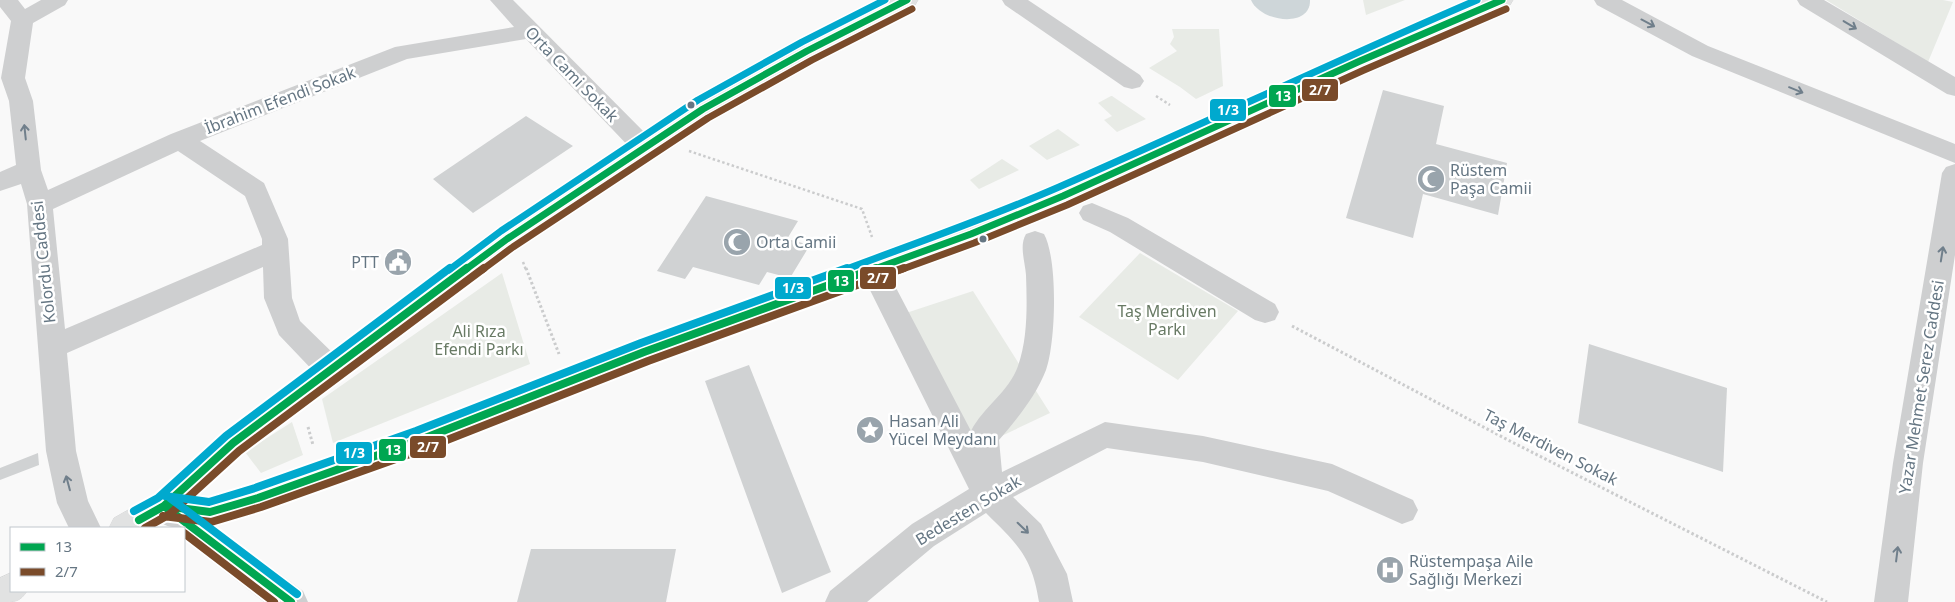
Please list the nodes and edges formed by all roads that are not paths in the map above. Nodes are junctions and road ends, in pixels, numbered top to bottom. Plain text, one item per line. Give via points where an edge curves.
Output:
1 (57, 0) edge
2 (501, 0) edge
3 (907, 0) edge
4 (1014, 0) edge
5 (1502, 0) edge
6 (1606, 0) edge
7 (1808, 0) edge
8 (14, 10) edge
9 (531, 31) junction
10 (6, 78) edge
11 (1132, 81) dead end
12 (1955, 88) edge
13 (180, 140) junction
14 (644, 148) junction
15 (1955, 154) edge
16 (29, 170) junction
17 (1955, 173) edge
18 (0, 182) edge
19 (40, 204) junction
20 (1092, 212) dead end
21 (1035, 241) dead end
22 (276, 250) junction
23 (873, 270) junction
24 (1265, 312) road end
25 (52, 347) junction
26 (330, 370) junction
27 (988, 494) junction
28 (164, 506) junction
29 (1402, 510) dead end
30 (85, 527) edge
31 (127, 527) edge
32 (291, 602) edge
33 (842, 602) edge
34 (1056, 602) edge
35 (1892, 602) edge

1 - 8 street
2 - 9 street, Orta Cami Sokak
3 - 14 main road via 725,96
4 - 11 street
5 - 23 main road via 1063,196
6 -> 15 street via 1700,51
7 -> 12 street
8 - 10 street, Kolordu Caddesi
9 - 13 street, İbrahim Efendi Sokak via 403,52
9 - 14 street, Orta Cami Sokak
16 -> 10 street, Kolordu Caddesi via 21,101
13 - 19 street, İbrahim Efendi Sokak
13 - 22 street via 255,190 275,239
14 - 26 main road via 507,239
16 - 18 street
16 - 19 street, Kolordu Caddesi
35 -> 17 street, Yazar Mehmet Serez Caddesi via 1908,463
19 - 25 street, Kolordu Caddesi
20 - 24 street
21 - 27 street via 1040,324 1032,369 1012,403 984,436
22 - 25 street
22 - 26 street via 278,298 289,328
23 - 27 street
23 - 28 main road via 258,498 210,512
30 -> 25 street, Kolordu Caddesi via 73,503 60,451
26 - 28 main road via 233,443
27 - 29 street, Bedesten Sokak via 1105,435 1203,449 1332,478
27 - 33 street, Bedesten Sokak via 923,535
27 -> 34 street via 1030,535 1051,574
28 - 31 main road
28 - 32 street

